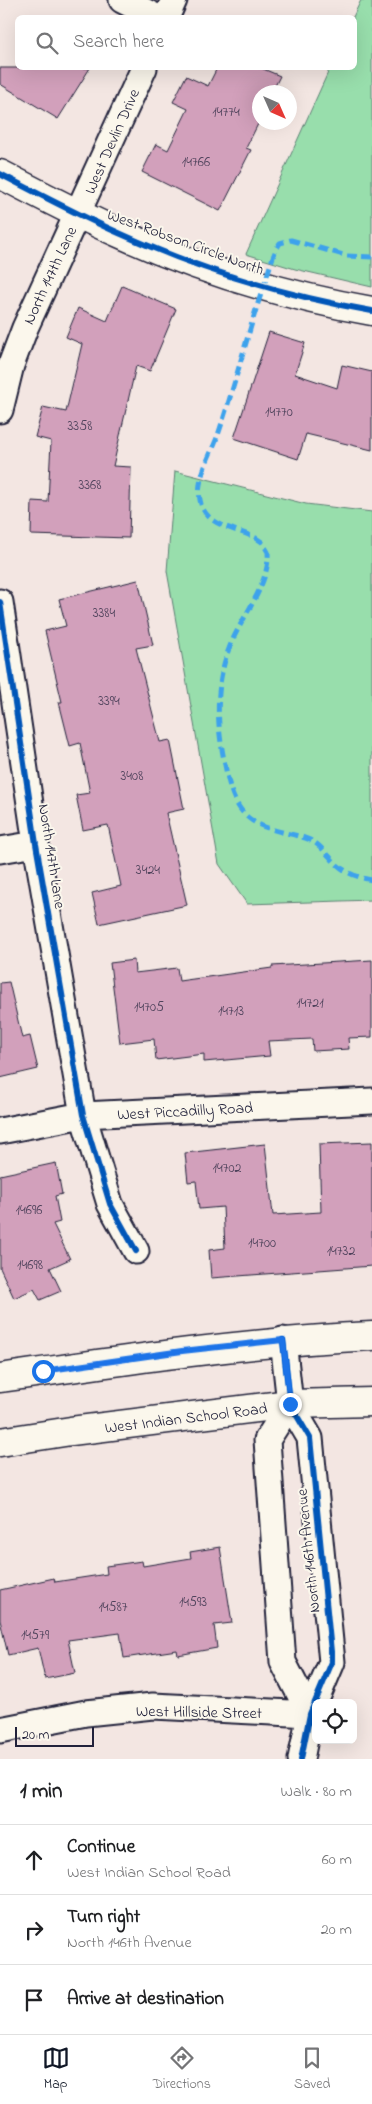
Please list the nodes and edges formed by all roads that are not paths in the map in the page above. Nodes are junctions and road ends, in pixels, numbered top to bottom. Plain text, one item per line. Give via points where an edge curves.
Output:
1 (122, 0) edge
2 (174, 0) edge
3 (152, 15) edge
4 (167, 15) edge
5 (143, 70) edge
6 (0, 174) edge
7 (78, 214) junction
8 (372, 310) edge
9 (6, 363) edge
10 (0, 410) edge
11 (0, 602) edge
12 (36, 844) junction
13 (0, 850) edge
14 (372, 1100) edge
15 (83, 1114) junction
16 (0, 1131) edge
17 (136, 1251) dead end
18 (372, 1336) edge
19 (283, 1340) junction
20 (0, 1378) edge
21 (372, 1402) edge
22 (290, 1404) junction
23 (0, 1442) edge
24 (310, 1714) junction
25 (0, 1730) edge
26 (301, 1759) edge

1 - 3 street
2 - 4 street
5 - 7 street, West Devlin Drive
6 - 7 main road, West Robson Circle North
7 - 8 main road, West Robson Circle North via 156,248 237,277
7 - 9 street, North 147th Lane
9 - 10 street, North 147th Lane
11 - 12 street, North 147th Lane
12 - 13 street
12 - 15 street, North 147th Lane
14 - 15 street, West Piccadilly Road
15 - 16 street, West Piccadilly Road
15 - 17 street, North 147th Lane via 110,1204
18 - 19 main road
19 - 20 main road via 182,1351
19 - 22 street, North 146th Avenue
21 - 22 main road, West Indian School Road
22 - 23 main road, West Indian School Road via 71,1430
22 - 24 street, North 146th Avenue via 310,1438 332,1662
22 - 24 street, North 146th Avenue via 266,1440 283,1662
24 - 25 street, West Hillside Street via 153,1706
24 - 26 street, North 146th Avenue

